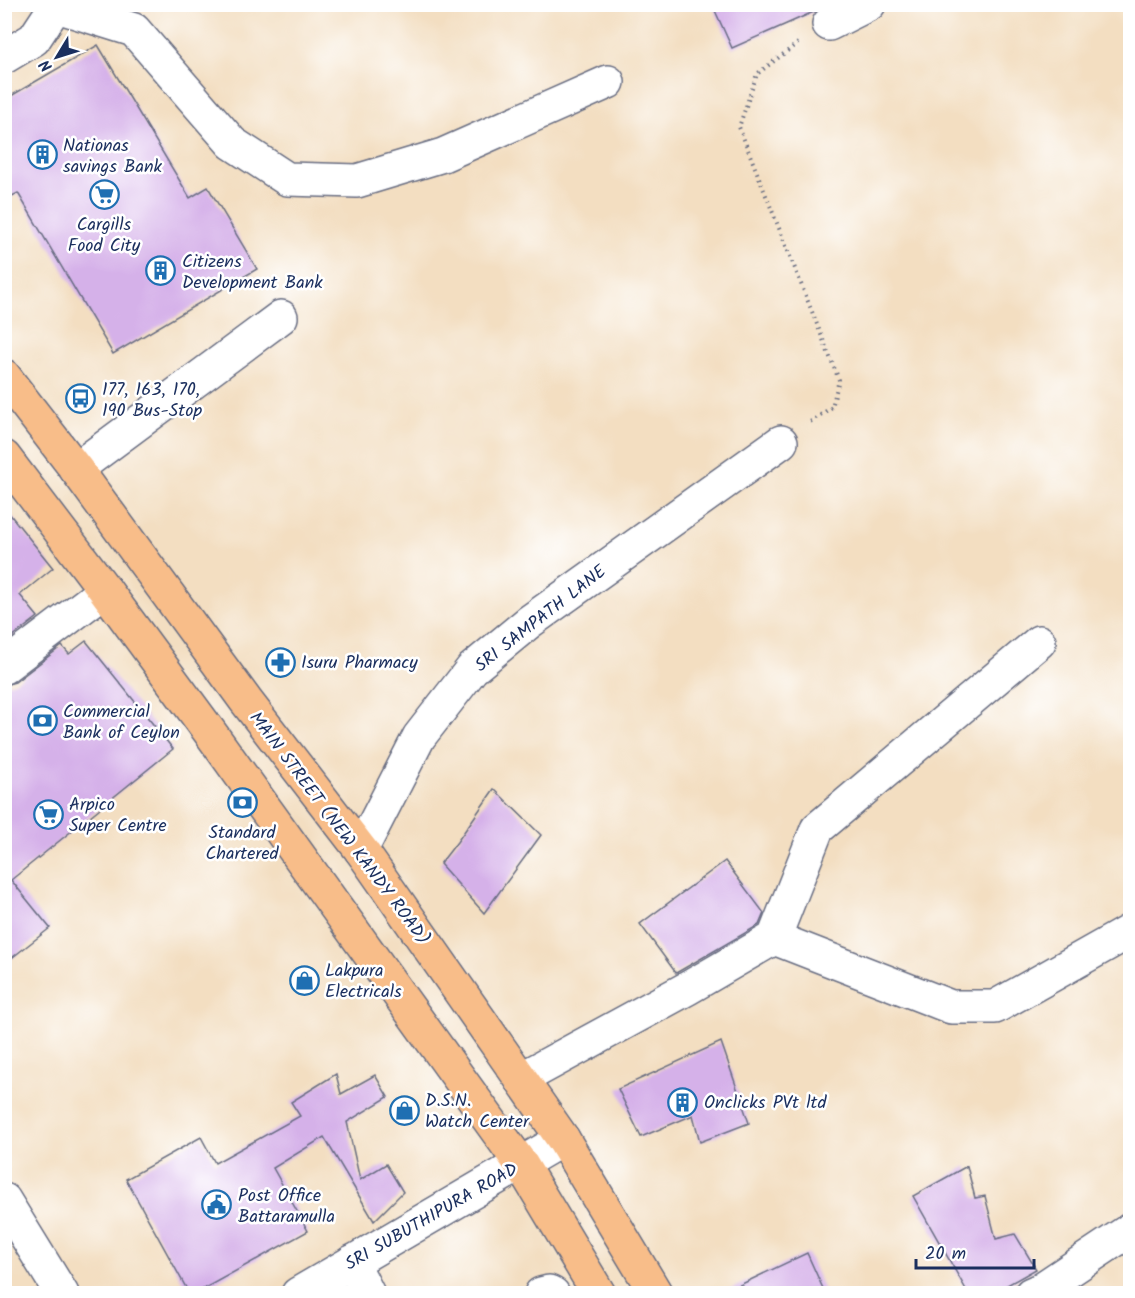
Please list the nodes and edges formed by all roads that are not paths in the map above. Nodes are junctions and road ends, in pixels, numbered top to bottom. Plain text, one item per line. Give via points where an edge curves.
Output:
1 (869, 4) edge
2 (57, 5) edge
3 (829, 24) road end
4 (4, 57) edge
5 (608, 82) dead end
6 (282, 317) dead end
7 (4, 376) edge
8 (781, 442) road end
9 (4, 457) edge
10 (76, 469) junction
11 (105, 590) junction
12 (1039, 642) dead end
13 (4, 667) edge
14 (361, 850) junction
15 (1131, 931) edge
16 (774, 938) junction
17 (521, 1079) junction
18 (563, 1139) junction
19 (521, 1164) junction
20 (4, 1200) edge
21 (1131, 1230) edge
22 (351, 1262) junction
23 (63, 1293) edge
24 (298, 1293) edge
25 (368, 1293) edge
26 (542, 1293) edge
27 (553, 1293) edge
28 (599, 1293) edge
29 (656, 1293) edge
30 (1032, 1293) edge

1 - 3 street
2 - 4 street via 34,39
2 - 5 street via 134,30 232,143 287,179 357,181 421,162
6 - 10 street
7 - 10 main road, MAIN STREET (NEW KANDY ROAD)
8 - 14 street, SRI SAMPATH LANE via 529,622 472,669 419,737
9 - 11 main road
10 - 14 main road, MAIN STREET (NEW KANDY ROAD)
11 - 13 street
11 - 19 main road
12 - 16 street via 817,829
14 - 17 main road, MAIN STREET (NEW KANDY ROAD)
15 - 16 street via 995,1007 951,1007
16 - 17 street
17 - 18 main road, MAIN STREET (NEW KANDY ROAD)
18 - 19 street, SRI SUBUTHIPURA ROAD
18 - 29 main road, MAIN STREET (NEW KANDY ROAD)
19 - 22 street, SRI SUBUTHIPURA ROAD
19 - 28 main road
20 - 23 street
21 - 30 street
22 - 24 street, SRI SUBUTHIPURA ROAD
22 - 25 street
26 - 27 street

